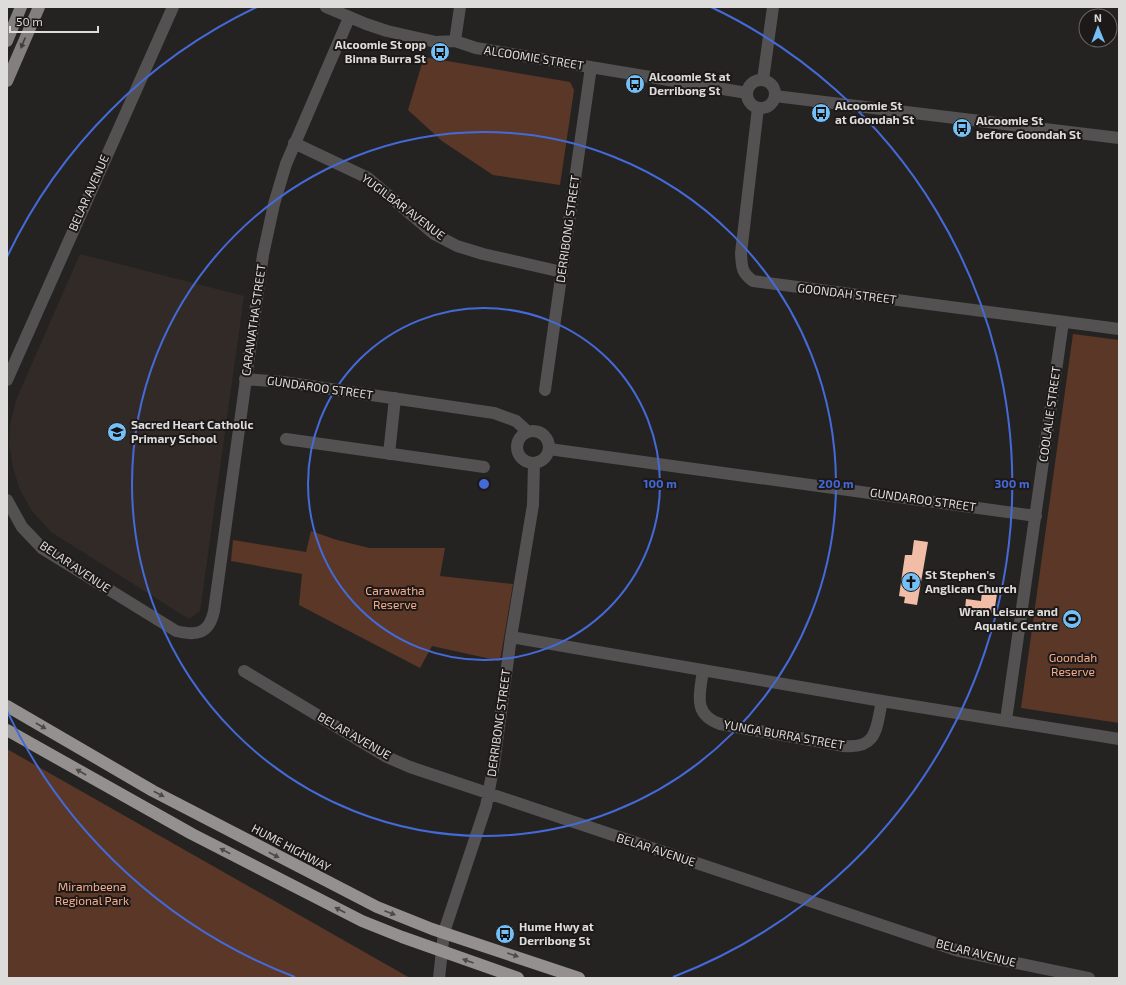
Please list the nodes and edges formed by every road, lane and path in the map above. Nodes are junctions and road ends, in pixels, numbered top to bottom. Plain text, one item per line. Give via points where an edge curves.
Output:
1 (21, 7) edge
2 (39, 7) edge
3 (173, 7) edge
4 (326, 7) edge
5 (460, 7) edge
6 (773, 7) edge
7 (349, 18) junction
8 (7, 40) edge
9 (455, 41) junction
10 (591, 68) junction
11 (764, 80) junction
12 (7, 81) edge
13 (747, 92) junction
14 (775, 96) junction
15 (758, 108) junction
16 (1119, 138) edge
17 (294, 143) junction
18 (562, 272) junction
19 (1063, 322) junction
20 (1119, 329) edge
21 (245, 379) junction
22 (7, 380) edge
23 (545, 390) dead end
24 (395, 398) junction
25 (528, 432) junction
26 (286, 439) dead end
27 (549, 449) junction
28 (389, 454) junction
29 (534, 463) junction
30 (484, 467) dead end
31 (7, 500) edge
32 (1036, 516) junction
33 (201, 632) joint
34 (511, 637) junction
35 (703, 670) junction
36 (244, 671) dead end
37 (882, 701) junction
38 (7, 706) edge
39 (1006, 720) junction
40 (7, 730) edge
41 (1119, 739) edge
42 (488, 794) junction
43 (444, 932) junction
44 (441, 951) junction
45 (439, 978) edge
46 (518, 978) edge
47 (579, 978) edge
48 (1089, 978) edge

1 - 8 main road
2 -> 12 main road
3 - 22 street, BELAR AVENUE
4 - 7 street, ALCOOMIE STREET
5 - 9 street
6 - 11 street
7 - 9 street, ALCOOMIE STREET via 436,42
7 - 17 street, CARAWATHA STREET
9 - 10 street, ALCOOMIE STREET via 476,48
10 - 13 street, ALCOOMIE STREET
10 - 18 street, DERRIBONG STREET
11 - 13 street via 751,84
11 - 14 street via 771,84
13 - 15 street via 748,101
14 - 15 street via 767,107
14 - 16 street
15 - 19 street, GOONDAH STREET via 741,253 744,275 764,283
17 - 18 street, YUGILBAR AVENUE via 368,178 434,234 457,246
17 - 21 street, CARAWATHA STREET via 274,204 263,254
18 - 23 street, DERRIBONG STREET
19 - 20 street, GOONDAH STREET
19 - 32 street, COOLALIE STREET
21 - 24 street, GUNDAROO STREET
21 - 33 street, CARAWATHA STREET via 214,611 212,621
24 - 25 street, GUNDAROO STREET via 494,413 516,421
24 - 28 street
25 - 27 street via 534,431 544,435
25 - 29 street via 520,438 517,447 524,461
26 - 28 street
27 - 29 street via 544,459
27 - 32 street, GUNDAROO STREET
28 - 30 street
29 - 34 street, DERRIBONG STREET via 533,505
31 - 33 street, BELAR AVENUE via 22,527 44,549 172,629 184,633
32 - 39 street, COOLALIE STREET
34 - 35 street
34 - 42 street, DERRIBONG STREET
35 - 37 street
35 - 37 street, YUNGA BURRA STREET via 700,703 702,713 710,720 720,724 844,746 857,747 867,744 873,737
36 - 42 street, BELAR AVENUE via 387,757
37 - 39 street
38 -> 43 highway, HUME HIGHWAY via 153,791 319,878 377,907
39 - 41 street
44 -> 40 highway via 362,921 271,876
42 - 43 street, DERRIBONG STREET via 484,816
42 - 48 street, BELAR AVENUE via 959,951
43 - 44 street, DERRIBONG STREET
43 -> 47 highway, HUME HIGHWAY
44 - 45 street, DERRIBONG STREET
46 -> 44 highway

